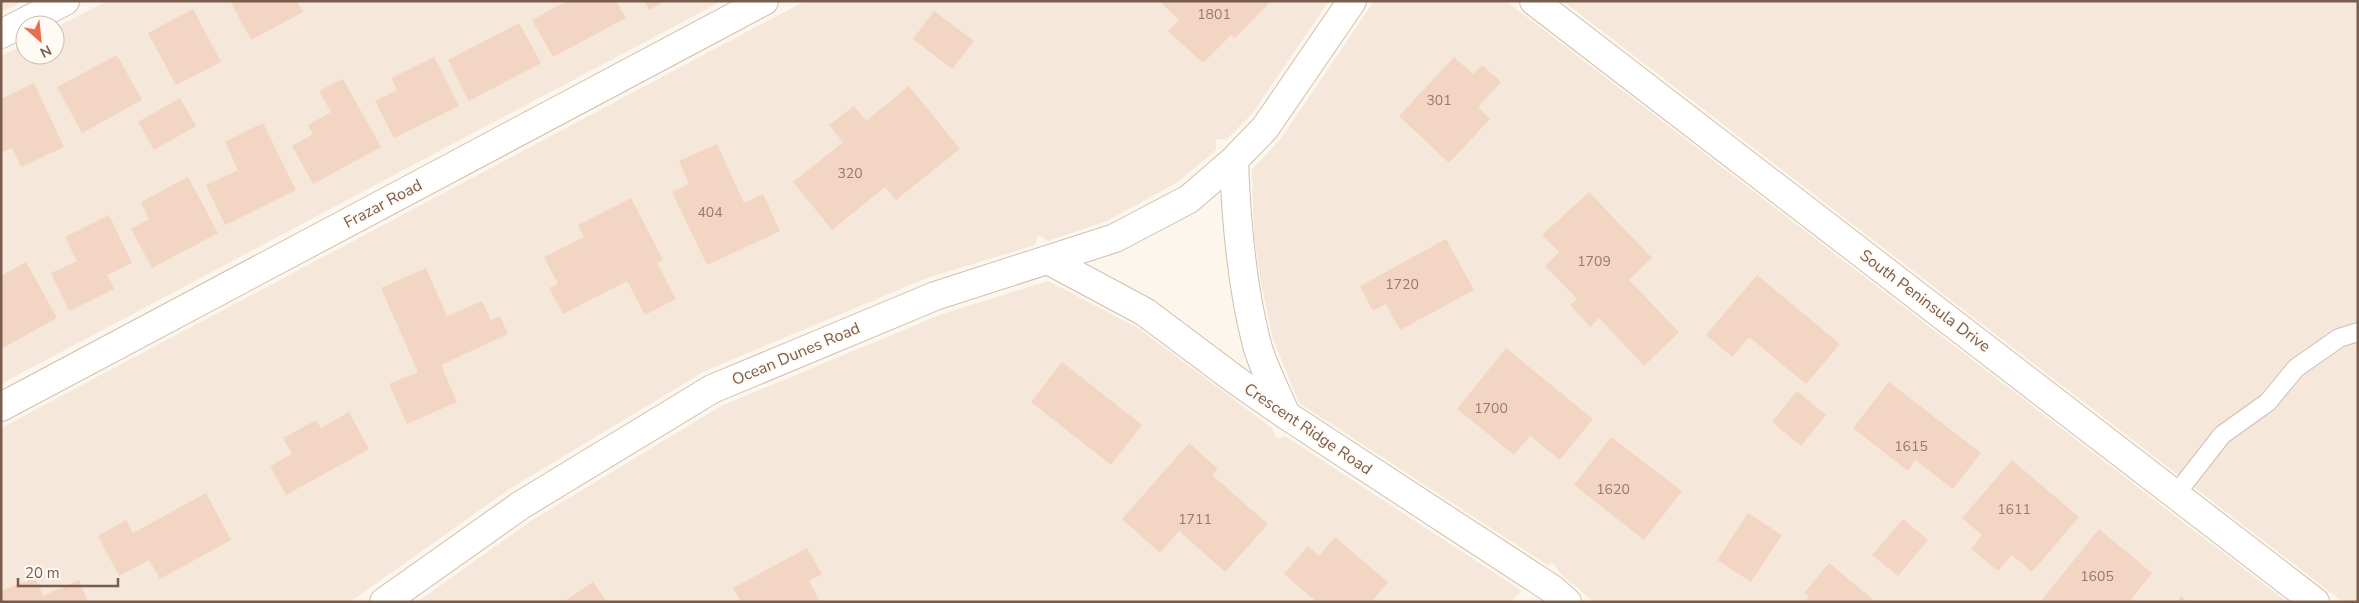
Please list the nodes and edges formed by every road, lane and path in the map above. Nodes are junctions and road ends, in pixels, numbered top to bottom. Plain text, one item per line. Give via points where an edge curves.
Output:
1 (65, 1) edge
2 (764, 1) edge
3 (1352, 1) edge
4 (1534, 1) edge
5 (1, 34) edge
6 (1234, 160) junction
7 (1048, 260) junction
8 (2358, 332) edge
9 (1, 407) edge
10 (1286, 415) junction
11 (2176, 494) junction
12 (1552, 598) edge
13 (384, 602) edge
14 (2315, 602) edge

1 - 5 street
2 - 9 street, Frazar Road
3 - 6 street, Ocean Dunes Road via 1265,128
4 - 11 street, South Peninsula Drive
6 - 7 street, Ocean Dunes Road via 1189,199 1115,238
6 - 10 street via 1237,237 1256,343
7 - 10 street, Crescent Ridge Road via 1146,312
7 - 13 street, Ocean Dunes Road via 935,296 712,389 521,505
8 - 11 lane via 2339,338 2296,368 2268,402 2222,435
10 - 12 street, Crescent Ridge Road
11 - 14 street, South Peninsula Drive

